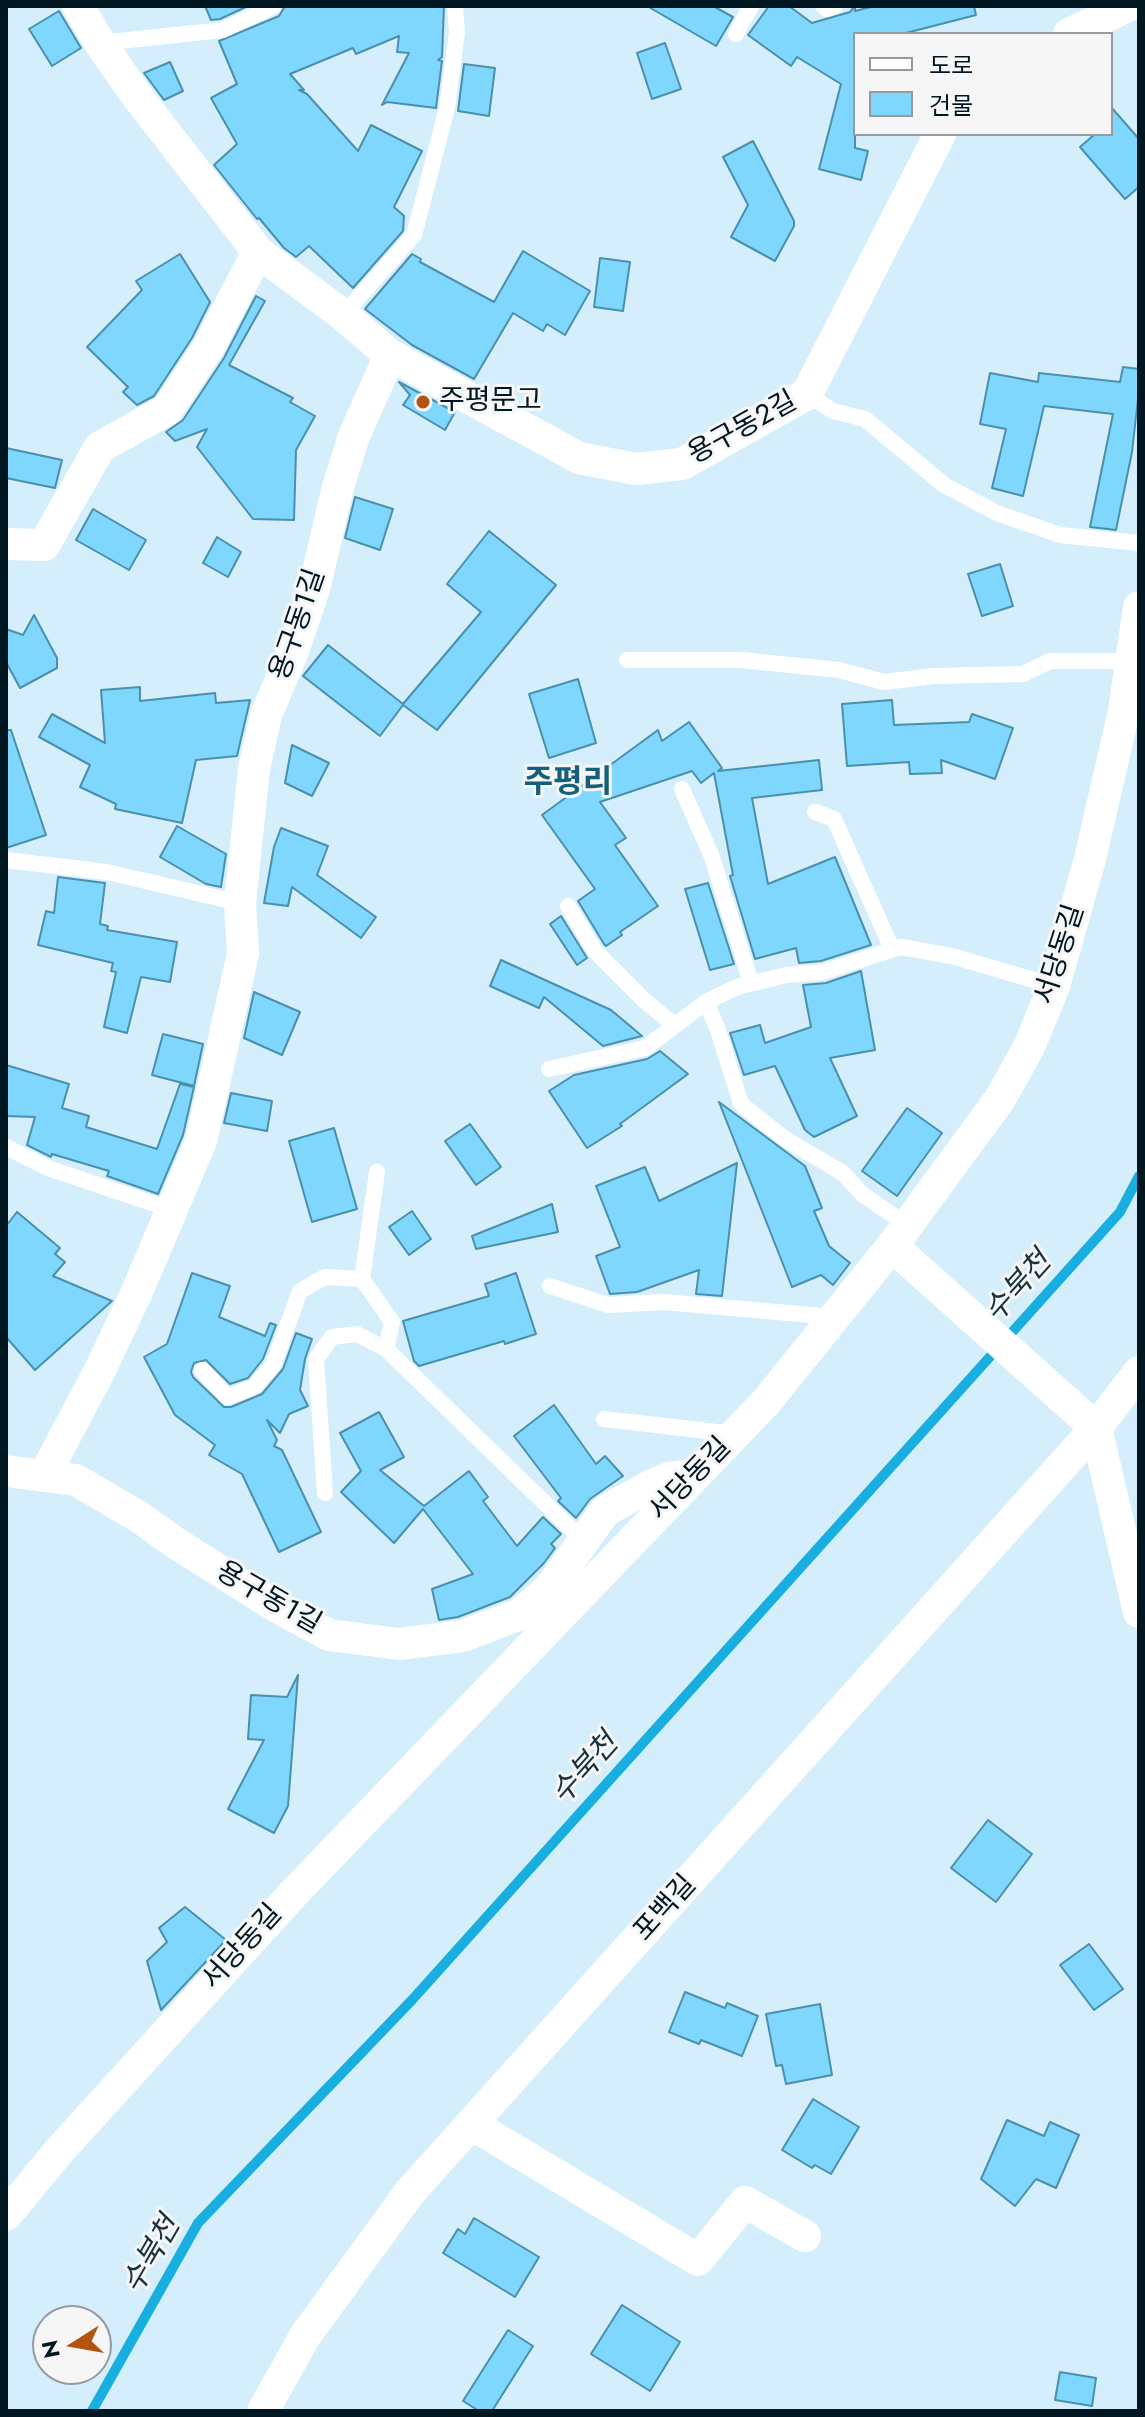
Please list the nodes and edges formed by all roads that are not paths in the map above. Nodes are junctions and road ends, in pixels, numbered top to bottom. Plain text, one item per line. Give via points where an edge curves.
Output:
1 (78, 6) edge
2 (274, 6) edge
3 (455, 6) edge
4 (751, 6) edge
5 (823, 6) edge
6 (835, 6) edge
7 (1128, 6) edge
8 (1073, 32) edge
9 (736, 34) dead end
10 (100, 43) junction
11 (939, 136) edge
12 (258, 252) junction
13 (343, 315) junction
14 (390, 355) junction
15 (807, 394) junction
16 (1139, 543) edge
17 (6, 544) edge
18 (1139, 607) edge
19 (627, 660) dead end
20 (1130, 661) junction
21 (682, 789) dead end
22 (815, 812) dead end
23 (6, 860) edge
24 (240, 903) junction
25 (568, 906) dead end
26 (892, 949) junction
27 (751, 983) junction
28 (1054, 986) junction
29 (706, 1002) junction
30 (674, 1025) junction
31 (549, 1069) dead end
32 (6, 1147) edge
33 (377, 1172) dead end
34 (172, 1210) junction
35 (899, 1236) junction
36 (362, 1279) junction
37 (550, 1286) dead end
38 (834, 1317) junction
39 (386, 1349) junction
40 (202, 1370) dead end
41 (1139, 1372) edge
42 (604, 1419) dead end
43 (1086, 1421) junction
44 (735, 1434) junction
45 (6, 1471) edge
46 (45, 1474) junction
47 (693, 1475) junction
48 (325, 1493) dead end
49 (585, 1542) junction
50 (1139, 1612) edge
51 (473, 2125) junction
52 (6, 2215) edge
53 (805, 2236) dead end
54 (263, 2411) edge

1 - 10 street, 용구동2길
2 - 10 lane via 223,30
3 - 13 lane via 457,32 447,108 414,235
4 - 9 lane
5 - 6 lane
7 - 8 street
10 - 12 street, 용구동2길
11 - 15 street, 용구동2길
12 - 13 street, 용구동2길
12 - 17 street via 208,348 167,410 100,447 44,545
13 - 14 street, 용구동2길
14 - 15 street, 용구동2길 via 579,458 636,469 682,464
14 - 24 street, 용구동1길 via 354,436 314,589 266,715 254,769
15 - 16 lane via 833,411 865,419 944,485 997,513 1060,535
18 - 20 street, 서당동길
19 - 20 lane via 741,660 839,670 884,682 1023,674 1050,661
20 - 28 street, 서당동길 via 1100,815
21 - 27 lane via 712,857
22 - 26 lane via 834,819
23 - 24 lane via 107,872
24 - 34 street, 용구동1길 via 243,954 233,1001 201,1141
25 - 30 lane via 595,951
26 - 27 lane via 823,972
26 - 28 lane via 952,956
27 - 29 lane
28 - 35 street, 서당동길 via 1000,1099
29 - 30 lane
29 - 35 lane via 741,1104 785,1139 843,1173
30 - 31 lane via 645,1048
32 - 34 lane via 48,1168
33 - 36 lane
34 - 46 street, 용구동1길 via 99,1372
35 - 38 street, 서당동길
35 - 43 street
36 - 39 lane via 392,1322
36 - 40 lane via 325,1277 300,1291 273,1365 254,1387 227,1397
37 - 38 lane via 608,1305 664,1302
38 - 44 street, 서당동길
39 - 48 lane via 357,1334 332,1337 316,1359
39 - 49 lane
41 - 43 street, 포백길
42 - 44 lane
43 - 50 street
43 - 51 street, 포백길
44 - 47 street, 서당동길
45 - 46 street, 용구동1길
46 - 49 street, 용구동1길 via 76,1480 110,1499 329,1635 399,1644 463,1636 520,1614 550,1588
47 - 49 street, 용구동1길 via 669,1478 614,1505
47 - 52 street, 서당동길 via 293,1894
51 - 53 street via 698,2260 745,2202
51 - 54 street, 포백길 via 402,2204 305,2336

